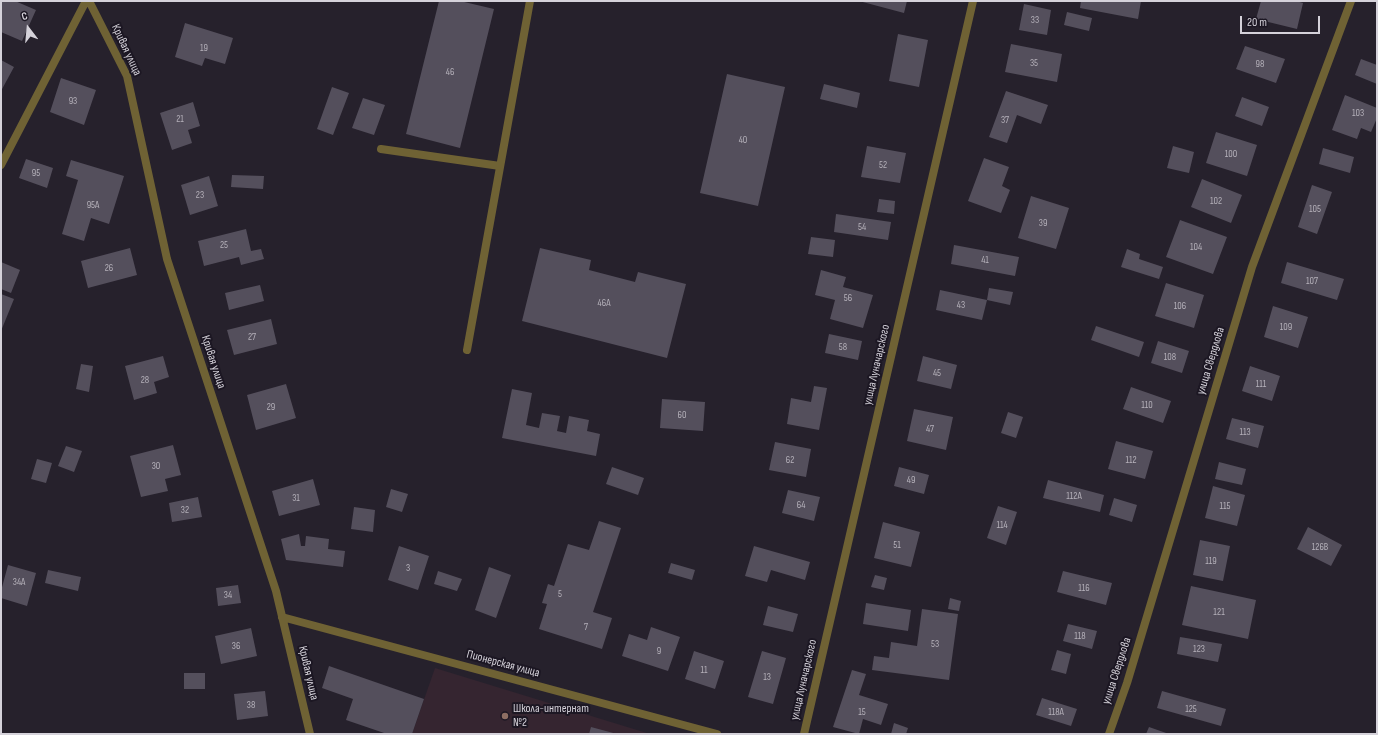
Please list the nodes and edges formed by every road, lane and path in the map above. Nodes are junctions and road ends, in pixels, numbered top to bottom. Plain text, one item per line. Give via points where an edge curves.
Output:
1 (86, 1) edge
2 (89, 1) edge
3 (530, 1) edge
4 (973, 1) edge
5 (1351, 1) edge
6 (381, 149) dead end
7 (1, 165) edge
8 (500, 166) junction
9 (467, 350) dead end
10 (282, 617) junction
11 (310, 734) edge
12 (716, 734) edge
13 (804, 734) edge
14 (1109, 734) edge

1 - 7 street
2 - 10 street, Кривая улица via 127,76 167,259 276,591
3 - 8 street
4 - 13 street, улица Луначарского
5 - 14 street, улица Свердлова via 1252,267 1127,683
6 - 8 street
8 - 9 street
10 - 11 street, Кривая улица
10 - 12 street, Пионерская улица

